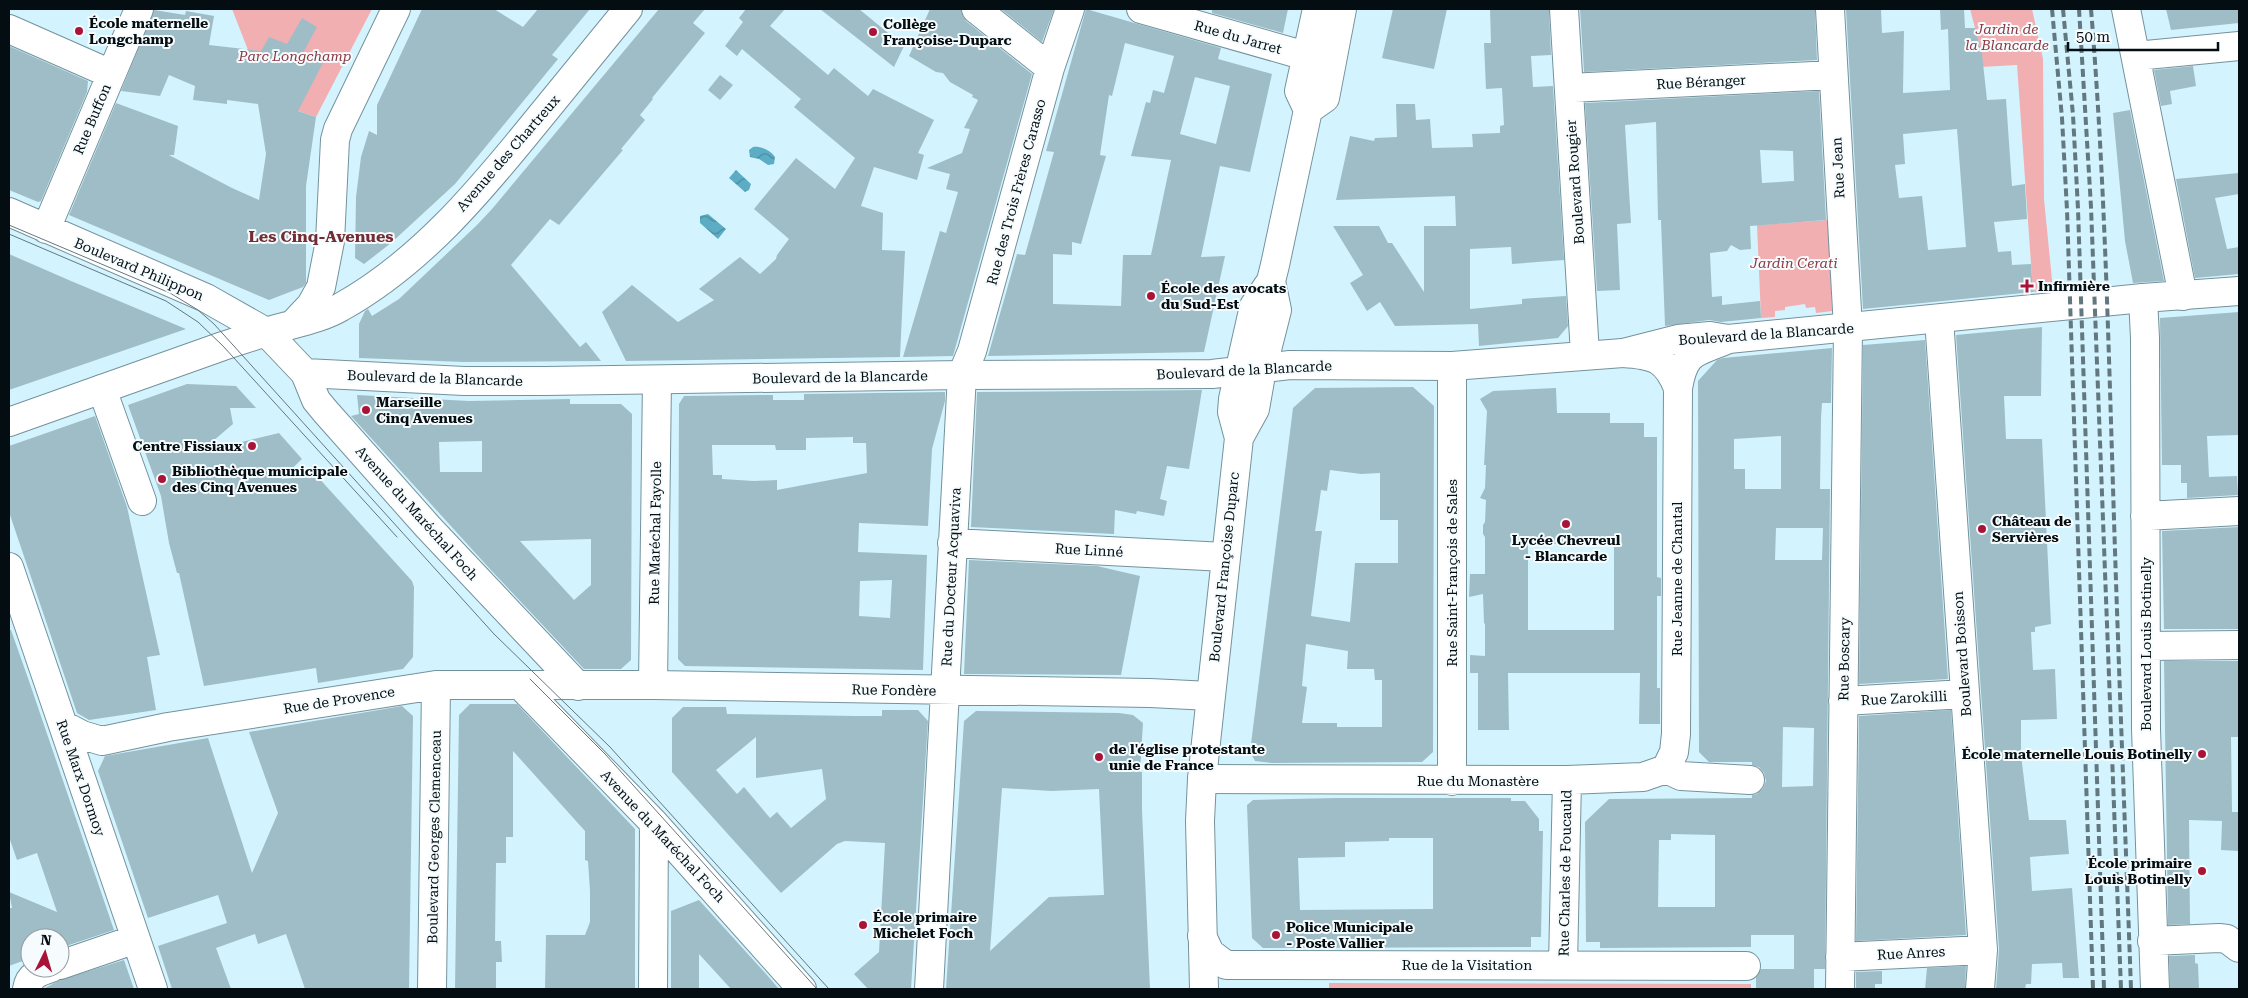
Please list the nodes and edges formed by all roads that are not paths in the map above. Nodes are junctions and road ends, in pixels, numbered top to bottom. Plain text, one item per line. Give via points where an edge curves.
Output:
1 (138, 9) edge
2 (396, 9) edge
3 (628, 9) edge
4 (976, 9) edge
5 (1070, 9) edge
6 (1141, 9) edge
7 (1317, 9) edge
8 (1342, 9) edge
9 (1564, 9) edge
10 (1830, 9) edge
11 (2126, 9) edge
12 (9, 29) edge
13 (2239, 46) edge
14 (1306, 56) junction
15 (2136, 56) junction
16 (1050, 68) junction
17 (111, 74) junction
18 (1833, 75) junction
19 (1569, 88) junction
20 (1308, 110) junction
21 (9, 212) edge
22 (46, 228) junction
23 (330, 241) junction
24 (375, 285) junction
25 (2239, 291) edge
26 (2183, 296) junction
27 (2143, 298) junction
28 (1939, 319) junction
29 (294, 322) junction
30 (1848, 328) junction
31 (266, 332) junction
32 (1728, 339) junction
33 (1623, 353) junction
34 (1585, 354) junction
35 (1452, 366) junction
36 (1250, 370) junction
37 (305, 373) junction
38 (962, 375) junction
39 (657, 380) junction
40 (1678, 388) junction
41 (102, 389) junction
42 (9, 422) edge
43 (142, 501) dead end
44 (2239, 511) edge
45 (2145, 516) junction
46 (952, 543) junction
47 (1225, 557) junction
48 (9, 567) edge
49 (2239, 645) edge
50 (2147, 646) junction
51 (436, 685) junction
52 (653, 685) junction
53 (521, 686) junction
54 (578, 686) junction
55 (945, 690) junction
56 (1965, 694) junction
57 (1210, 696) junction
58 (1843, 702) junction
59 (62, 725) junction
60 (102, 740) junction
61 (1666, 769) junction
62 (80, 776) junction
63 (1202, 780) junction
64 (1567, 780) junction
65 (1750, 780) dead end
66 (1452, 781) junction
67 (654, 823) junction
68 (1202, 936) junction
69 (136, 939) junction
70 (2152, 941) junction
71 (2239, 948) edge
72 (1983, 950) junction
73 (1840, 957) junction
74 (70, 962) edge
75 (1563, 965) junction
76 (1746, 966) dead end
77 (152, 989) edge
78 (432, 989) edge
79 (653, 989) edge
80 (802, 989) edge
81 (929, 989) edge
82 (1204, 989) edge
83 (1840, 989) edge
84 (1980, 989) edge
85 (2155, 989) edge

1 - 17 street, Rue Buffon
2 - 23 street via 338,129
3 - 24 street, Avenue des Chartreux via 482,189 427,243
4 - 16 street
5 - 16 street, Rue des Trois Frères Carasso
6 - 14 street, Rue du Jarret
7 - 14 street
8 - 20 street via 1325,98
9 - 19 street, Boulevard Rougier
10 - 18 street, Rue Jean
11 - 15 street
12 - 17 street
13 - 15 street
14 - 20 street via 1299,91
15 - 26 street
16 - 38 street, Rue des Trois Frères Carasso via 972,351
17 - 22 street, Rue Buffon
18 - 19 street, Rue Béranger
18 - 30 street, Rue Jean
19 - 34 street, Boulevard Rougier
20 - 36 street, Boulevard Françoise Duparc via 1271,281 1254,306
21 - 22 street, Boulevard Philippon
22 - 31 street, Boulevard Philippon via 206,298
23 - 24 street via 338,276 353,284
23 - 29 street via 322,287 311,305
24 - 29 street, Avenue des Chartreux via 340,308
25 - 26 street, Boulevard de la Blancarde
26 - 27 street, Boulevard de la Blancarde
27 - 28 street, Boulevard de la Blancarde
27 - 45 street, Boulevard Louis Botinelly
28 - 30 street, Boulevard de la Blancarde
28 - 56 street, Boulevard Boisson
29 - 31 street, Avenue des Chartreux
30 - 32 street, Boulevard de la Blancarde
30 - 58 street, Rue Boscary
31 - 37 street, Avenue du Maréchal Foch
31 - 41 street, Avenue des Chartreux
32 - 33 street, Boulevard de la Blancarde via 1710,336 1678,339
32 - 40 street, Rue Jeanne de Chantal via 1686,359
33 - 34 street, Boulevard de la Blancarde
33 - 40 street via 1644,354 1659,360 1671,372
34 - 35 street, Boulevard de la Blancarde
35 - 36 street, Boulevard de la Blancarde via 1290,365
35 - 66 street, Rue Saint-François de Sales
36 - 38 street, Boulevard de la Blancarde via 1120,376
36 - 47 street, Boulevard Françoise Duparc via 1232,412 1239,438
37 - 39 street, Boulevard de la Blancarde via 464,381
37 - 54 street, Avenue du Maréchal Foch via 316,400 325,411 428,527
38 - 39 street, Boulevard de la Blancarde
38 - 46 street, Rue du Docteur Acquaviva
39 - 52 street, Rue Maréchal Fayolle
40 - 61 street, Rue Jeanne de Chantal via 1676,734 1674,752
41 - 42 street, Avenue des Chartreux
41 - 43 street
44 - 45 street
45 - 50 street, Boulevard Louis Botinelly
46 - 47 street, Rue Linné
46 - 55 street, Rue du Docteur Acquaviva
47 - 57 street, Boulevard Françoise Duparc
48 - 59 street, Rue Marx Dormoy
49 - 50 street
50 - 70 street, Boulevard Louis Botinelly
51 - 53 street, Rue de Provence
51 - 60 street, Rue de Provence
51 - 78 street, Boulevard Georges Clemenceau
52 - 54 street, Rue Fondère
52 - 55 street, Rue Fondère
53 - 54 street, Rue de Provence
53 - 67 street, Avenue du Maréchal Foch
55 - 57 street, Rue Fondère
55 - 81 street, Rue du Docteur Acquaviva
56 - 58 street, Rue Zarokilli
56 - 72 street, Boulevard Boisson
57 - 63 street, Boulevard Françoise Duparc
58 - 73 street, Rue Boscary
59 - 60 street, Rue de Provence via 82,736
59 - 62 street, Rue Marx Dormoy
60 - 62 street via 87,754
61 - 64 street, Rue du Monastère via 1643,777
61 - 65 street via 1681,776
62 - 69 street, Rue Marx Dormoy
63 - 66 street, Rue du Monastère
63 - 68 street
64 - 66 street, Rue du Monastère
64 - 75 street, Rue Charles de Foucauld
67 - 79 street
67 - 80 street, Avenue du Maréchal Foch
68 - 75 street, Rue de la Visitation via 1210,953 1226,965
68 - 82 street
69 - 74 street
69 - 77 street, Rue Marx Dormoy
70 - 71 street via 2219,938
70 - 85 street, Boulevard Louis Botinelly
72 - 73 street, Rue Anres
72 - 84 street, Boulevard Boisson
73 - 83 street, Rue Boscary
75 - 76 street, Rue de la Visitation

